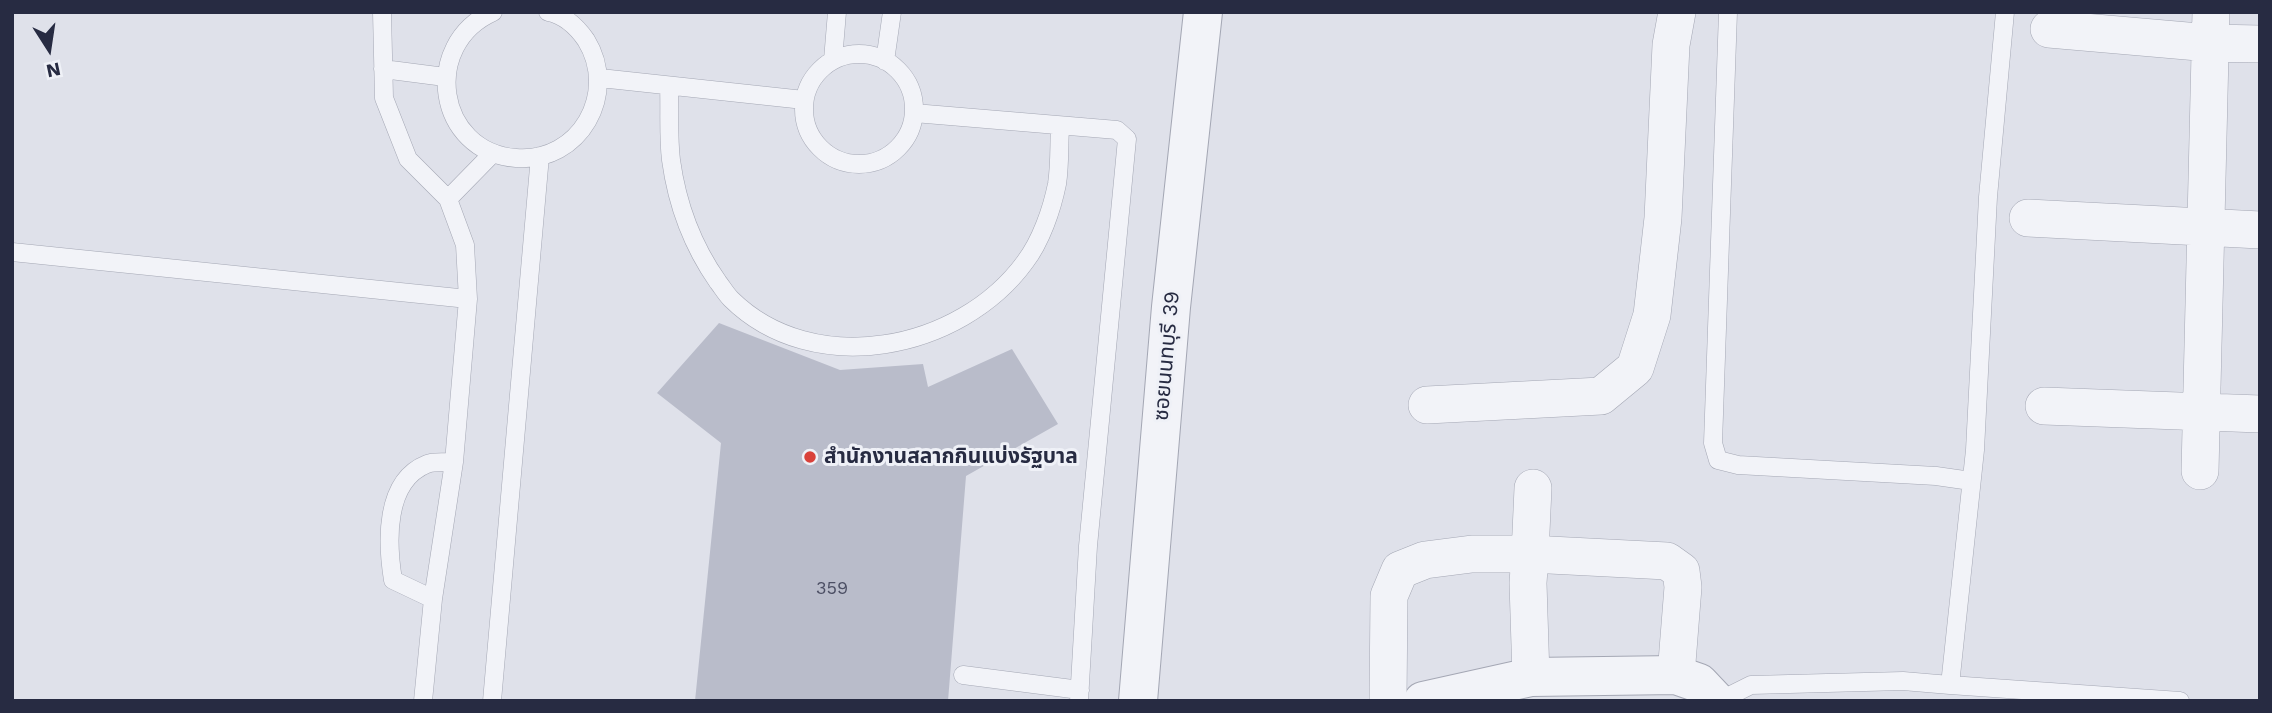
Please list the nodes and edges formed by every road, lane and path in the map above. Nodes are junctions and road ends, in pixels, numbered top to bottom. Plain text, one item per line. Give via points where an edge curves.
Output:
1 (382, 12) edge
2 (494, 12) edge
3 (550, 12) edge
4 (837, 12) edge
5 (892, 12) edge
6 (1203, 12) edge
7 (1677, 12) edge
8 (1728, 12) edge
9 (2005, 12) edge
10 (2211, 27) edge
11 (2049, 29) dead end
12 (2260, 44) edge
13 (833, 60) junction
14 (886, 61) junction
15 (383, 69) junction
16 (445, 77) junction
17 (600, 78) junction
18 (669, 86) junction
19 (804, 100) junction
20 (914, 113) junction
21 (1060, 126) junction
22 (493, 153) junction
23 (540, 156) junction
24 (448, 198) junction
25 (2028, 218) dead end
26 (2206, 228) junction
27 (2260, 230) edge
28 (12, 252) edge
29 (468, 299) junction
30 (1427, 405) dead end
31 (2044, 406) dead end
32 (2201, 412) junction
33 (2260, 414) edge
34 (454, 462) junction
35 (2200, 471) dead end
36 (1971, 481) junction
37 (1532, 488) dead end
38 (1530, 554) junction
39 (433, 599) junction
40 (963, 675) dead end
41 (1676, 675) junction
42 (1531, 677) junction
43 (1950, 685) junction
44 (2010, 695) edge
45 (1079, 696) edge
46 (2100, 698) edge
47 (423, 701) edge
48 (492, 701) edge
49 (1138, 701) edge
50 (1388, 701) edge
51 (1423, 701) edge
52 (1717, 701) edge
53 (2180, 701) edge

1 - 15 lane
2 - 16 lane via 463,34
3 - 17 lane via 579,29 594,52
4 - 13 lane
5 - 14 lane
6 - 49 street, ซอยนนทบุรี 39 via 1171,307
7 - 30 street via 1653,315 1635,368 1601,396
8 - 36 lane via 1713,443 1718,460
9 - 36 lane via 1988,197
10 - 11 street
10 - 12 street
10 - 26 street
13 - 14 lane via 849,54
13 - 19 lane via 809,84
14 - 20 lane via 906,81
15 - 16 lane
15 - 24 lane via 384,98 408,159
16 - 22 lane via 457,122 472,141
17 - 18 lane
17 - 23 lane via 596,104 584,128 565,146
18 - 19 lane
18 - 21 lane via 671,158 689,232 706,264 730,298 753,317 791,337 827,344 876,347 920,336 959,320 990,299 1026,261 1043,229 1057,183
19 - 20 lane via 804,117 814,142 834,159 851,164 886,157 909,131
20 - 21 lane
21 - 45 lane via 1116,130 1127,139 1088,546
22 - 23 lane via 516,158
22 - 24 lane
23 - 48 lane
24 - 29 lane via 465,245
25 - 26 street
26 - 27 street
26 - 32 street
28 - 29 lane
29 - 34 lane
31 - 32 street
32 - 33 street
32 - 35 street
34 - 39 lane
34 - 39 lane via 428,463 408,475 394,500 388,551 393,580
36 - 43 lane
37 - 38 street
38 - 41 street via 1667,561 1681,571
38 - 42 street
38 - 50 street via 1472,554 1425,560 1400,570 1388,596
39 - 47 lane
40 - 45 lane
41 - 42 street
41 - 52 street via 1699,683
42 - 51 street
43 - 44 lane
43 - 52 lane via 1903,681 1751,685
44 - 46 lane
46 - 53 lane

